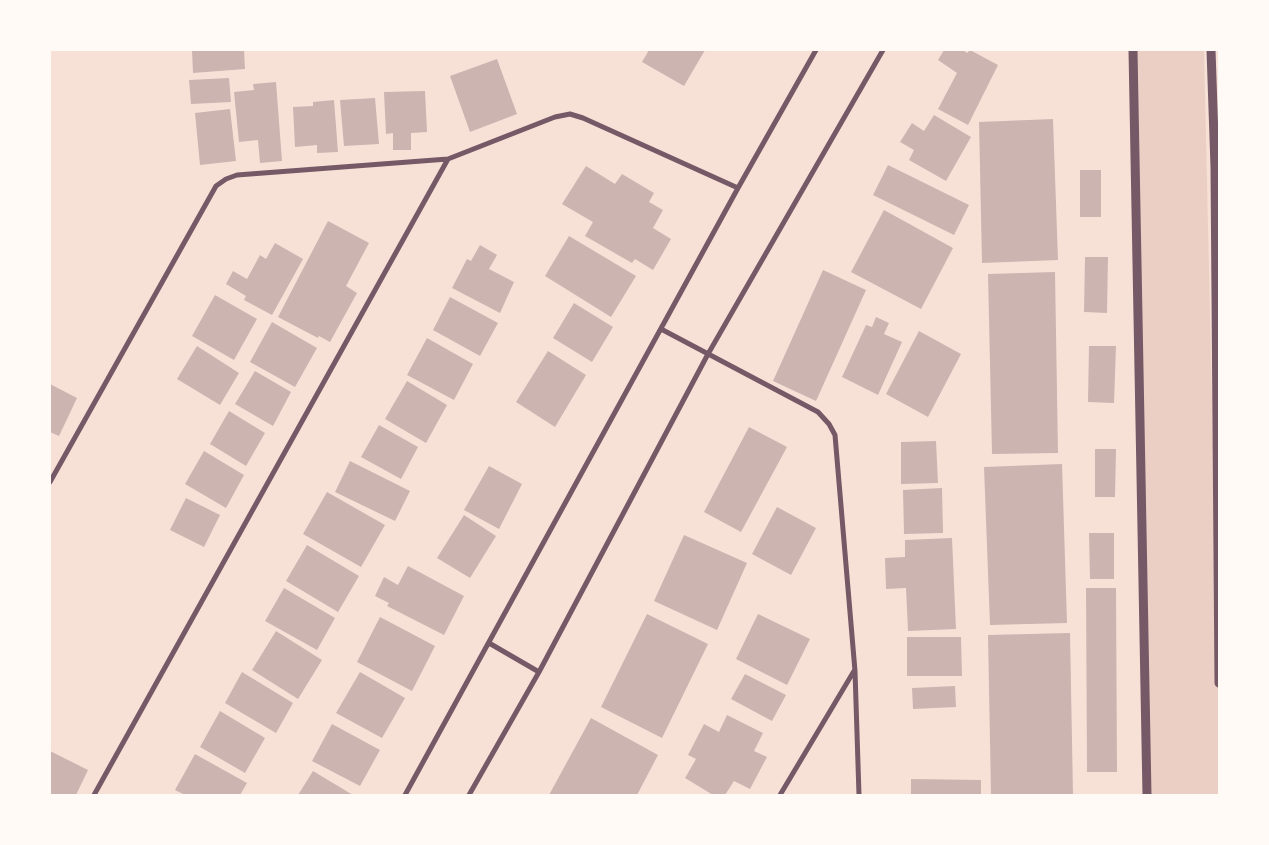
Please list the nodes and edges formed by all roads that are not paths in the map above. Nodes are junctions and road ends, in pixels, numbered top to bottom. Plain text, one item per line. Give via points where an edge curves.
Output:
1 (816, 50) edge
2 (883, 50) edge
3 (1133, 50) edge
4 (1211, 50) edge
5 (448, 159) junction
6 (1217, 167) edge
7 (738, 188) junction
8 (661, 328) junction
9 (708, 354) junction
10 (50, 482) edge
11 (489, 643) junction
12 (854, 671) junction
13 (539, 672) junction
14 (1219, 683) edge
15 (94, 795) edge
16 (405, 795) edge
17 (469, 795) edge
18 (780, 795) edge
19 (859, 795) edge
20 (1147, 795) edge

1 - 7 street
2 - 9 street
3 - 20 street
4 - 6 street
5 - 7 street via 570,114
5 - 10 street via 237,176 216,186
5 - 15 street
6 - 14 street
7 - 8 street
8 - 9 street
8 - 11 street
9 - 12 street via 818,412 836,435
9 - 13 street
11 - 13 street
11 - 16 street
12 - 18 street
12 - 19 street
13 - 17 street

